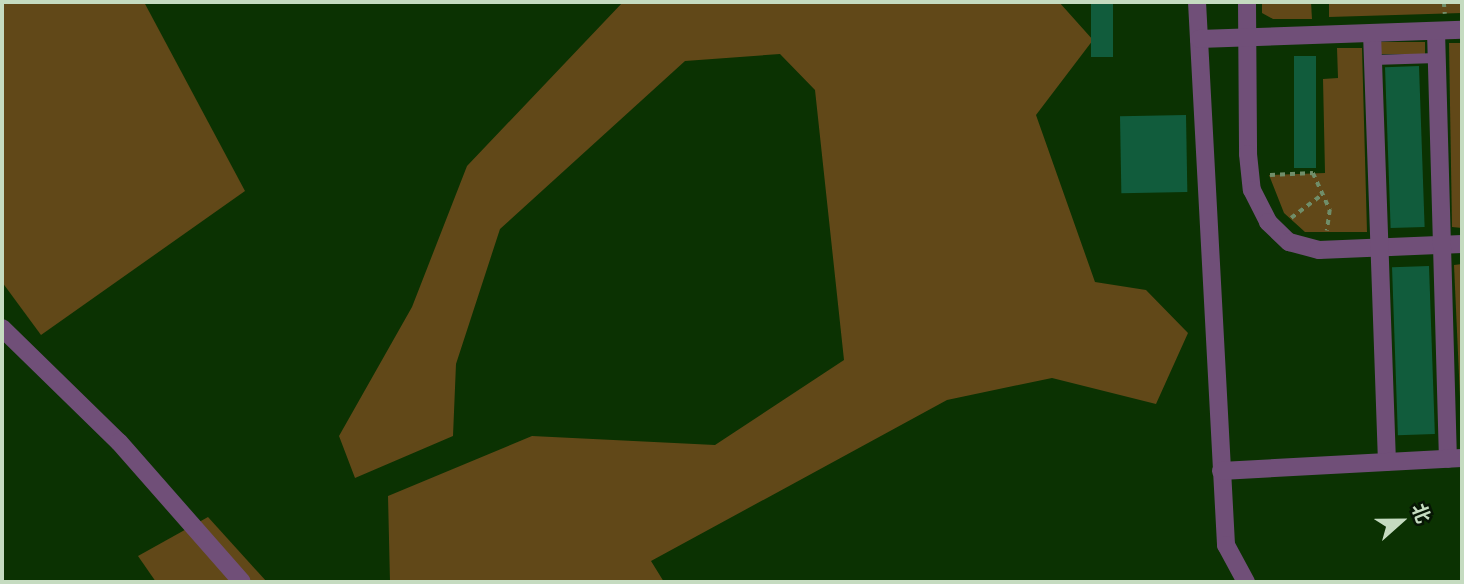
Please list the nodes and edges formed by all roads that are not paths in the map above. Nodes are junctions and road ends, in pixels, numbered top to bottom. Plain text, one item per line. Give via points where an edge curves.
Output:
1 (1198, 2) edge
2 (1247, 2) edge
3 (1462, 30) edge
4 (1436, 31) junction
5 (1372, 33) junction
6 (1247, 37) junction
7 (1199, 38) junction
8 (1437, 58) junction
9 (1373, 60) junction
10 (1462, 244) edge
11 (1442, 245) junction
12 (1380, 247) junction
13 (2, 328) edge
14 (1455, 459) edge
15 (1387, 462) junction
16 (1222, 471) junction
17 (242, 582) edge
18 (1246, 582) edge

1 - 7 street
2 - 6 street
3 - 4 street
4 - 5 street
4 - 8 street
5 - 6 street
5 - 9 street
6 - 7 street
6 - 12 street via 1250,175 1275,229 1289,242 1324,250
7 - 16 street
8 - 9 lane
8 - 11 street
9 - 12 street
10 - 11 street
11 - 12 street
11 - 14 street
12 - 15 street
13 - 17 street via 118,442
14 - 15 street
15 - 16 street
16 - 18 street via 1226,545

